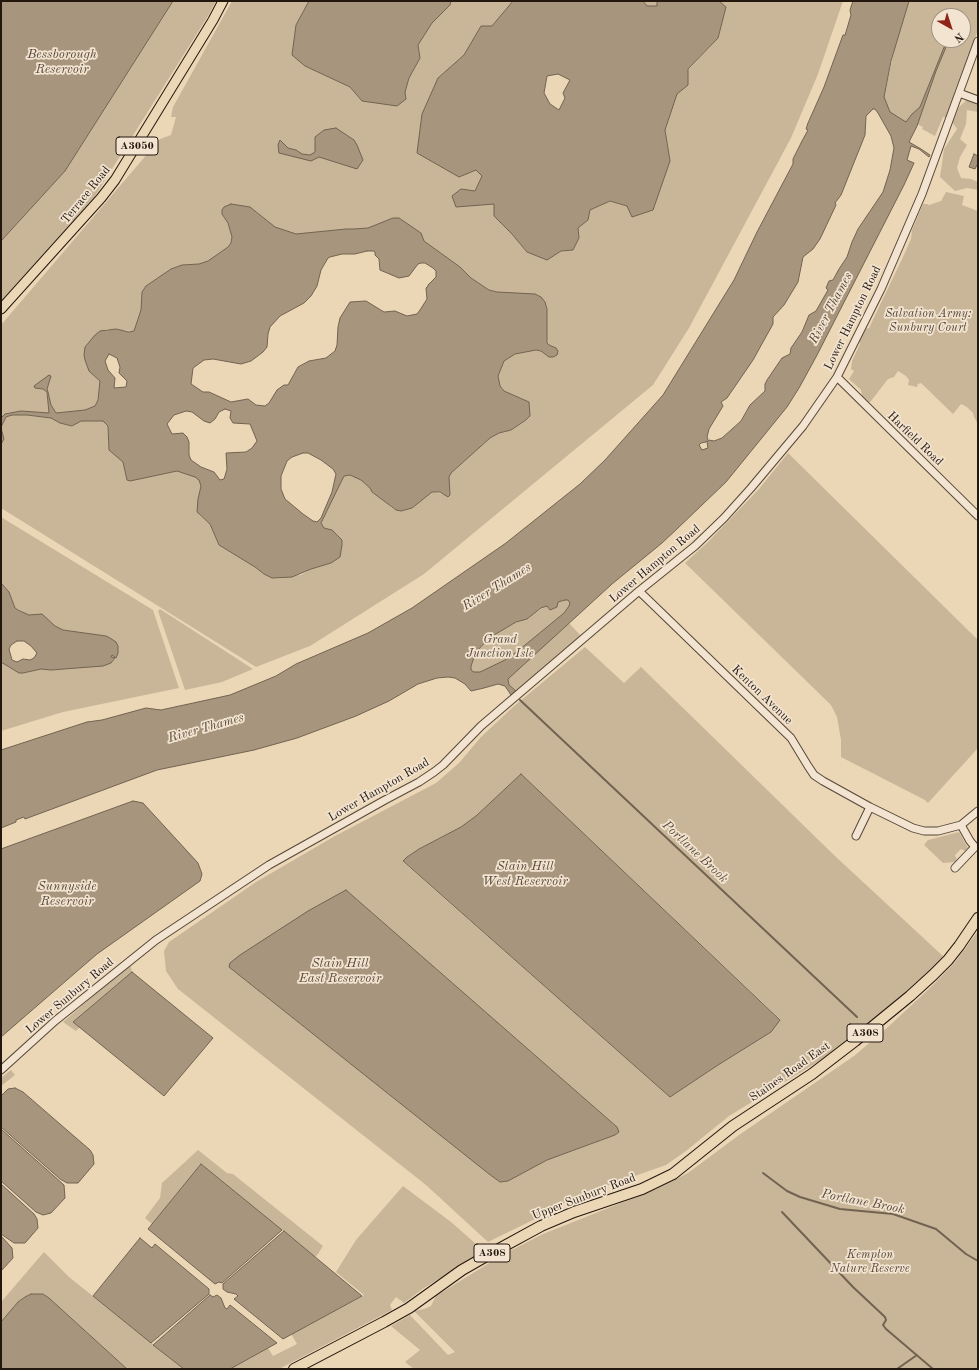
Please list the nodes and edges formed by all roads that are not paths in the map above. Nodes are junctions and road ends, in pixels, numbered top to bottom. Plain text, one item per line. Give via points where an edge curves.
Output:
1 (223, 1) edge
2 (978, 41) edge
3 (959, 93) junction
4 (978, 100) edge
5 (1, 309) edge
6 (837, 377) junction
7 (978, 516) edge
8 (639, 591) junction
9 (870, 807) junction
10 (978, 811) edge
11 (961, 825) junction
12 (856, 836) dead end
13 (955, 868) dead end
14 (978, 918) edge
15 (156, 940) joint
16 (1, 1070) edge
17 (733, 1126) joint
18 (294, 1369) edge

1 - 5 main road, Terrace Road / A3050 via 116,180
2 - 3 street, Lower Hampton Road
3 - 4 street
3 - 6 street, Lower Hampton Road via 922,194 881,289
6 - 7 street, Harfield Road
6 - 8 street, Lower Hampton Road via 804,426 751,488 695,546
8 - 9 street, Kenton Avenue via 791,738 814,775
8 - 15 street, Lower Hampton Road via 481,726 434,772 269,865
9 - 11 street, Kenton Avenue via 924,831 938,831
9 - 12 street
10 - 11 street, Kenton Avenue
11 - 13 street via 975,846
14 - 17 highway, Staines Road East / A308 via 948,960 910,996 812,1074
15 - 16 street, Lower Sunbury Road via 55,1021
17 - 18 highway, Upper Sunbury Road / A308 via 673,1174 642,1189 541,1226 462,1270 409,1308

